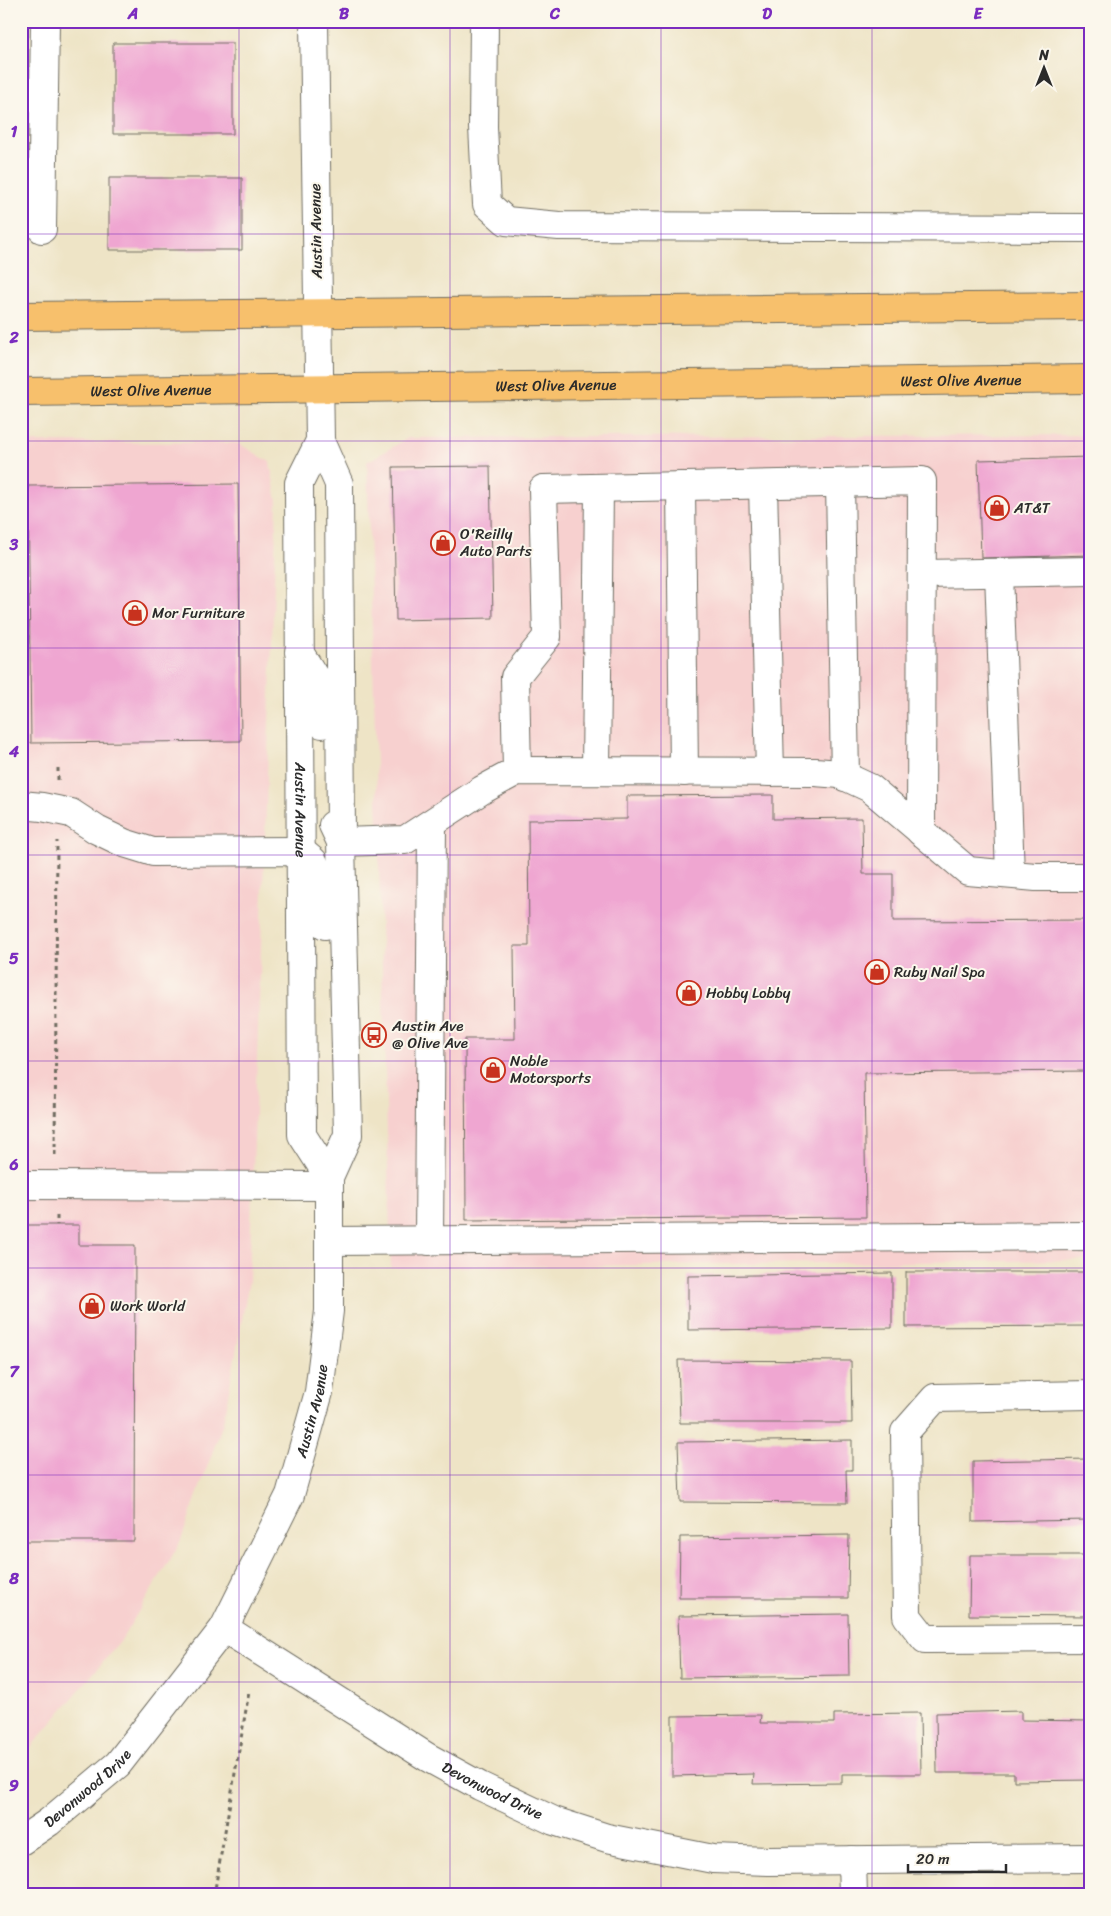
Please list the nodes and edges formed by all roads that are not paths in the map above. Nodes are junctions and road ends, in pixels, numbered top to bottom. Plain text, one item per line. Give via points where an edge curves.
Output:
1 (45, 21) edge
2 (314, 21) edge
3 (484, 21) edge
4 (1090, 228) edge
5 (42, 229) dead end
6 (1090, 306) edge
7 (317, 313) junction
8 (21, 316) edge
9 (1090, 379) edge
10 (320, 390) junction
11 (21, 392) edge
12 (320, 441) junction
13 (840, 483) junction
14 (764, 485) junction
15 (681, 486) junction
16 (600, 488) junction
17 (1090, 571) edge
18 (999, 573) junction
19 (922, 574) junction
20 (1090, 586) edge
21 (299, 652) junction
22 (517, 771) junction
23 (596, 771) junction
24 (684, 772) junction
25 (770, 772) junction
26 (845, 777) junction
27 (21, 805) edge
28 (432, 824) junction
29 (921, 832) junction
30 (341, 842) junction
31 (301, 851) junction
32 (1010, 874) junction
33 (1090, 877) edge
34 (345, 1027) junction
35 (329, 1181) junction
36 (21, 1185) edge
37 (1090, 1236) edge
38 (430, 1240) junction
39 (329, 1241) junction
40 (1090, 1395) edge
41 (224, 1628) junction
42 (1090, 1638) edge
43 (21, 1841) edge
44 (1090, 1858) edge
45 (852, 1860) junction
46 (853, 1895) edge

1 - 5 street
2 - 7 street, Austin Avenue
3 - 4 street via 483,127 487,204 506,221 559,226
6 - 7 main road
7 - 8 main road
7 - 10 street, Austin Avenue
9 - 10 main road, West Olive Avenue
10 - 11 main road, West Olive Avenue
10 - 12 street, Austin Avenue
12 - 21 street, Austin Avenue via 298,482
12 - 30 street, Austin Avenue via 339,484
13 - 14 street
13 - 19 street via 922,481
13 - 26 street
14 - 15 street
14 - 25 street
15 - 16 street
15 - 24 street
16 - 22 street via 543,489 547,637 515,677
16 - 23 street
17 - 18 street
17 - 20 street
18 - 19 street
18 - 32 street
19 - 29 street
21 - 30 street via 322,689 323,799
21 - 31 street, Austin Avenue
22 - 23 street
22 - 28 street
23 - 24 street
24 - 25 street
25 - 26 street via 815,772
26 - 29 street via 870,788
27 - 31 street via 71,813 97,830 152,852
28 - 30 street via 404,840
28 - 38 street
29 - 32 street via 968,871
30 - 34 street, Austin Avenue
31 - 34 street via 313,861 322,881 325,992
31 - 35 street, Austin Avenue via 302,1135
32 - 33 street
34 - 35 street, Austin Avenue via 348,1135
35 - 36 street
35 - 39 street, Austin Avenue
37 - 38 street
38 - 39 street
39 - 41 street, Austin Avenue via 329,1311 319,1392 290,1495
40 - 42 street via 935,1398 905,1432 907,1616 924,1639
41 - 43 street, Devonwood Drive via 118,1764 49,1822
41 - 45 street, Devonwood Drive via 427,1757 554,1821 607,1838 713,1859 768,1862
44 - 45 street, Devonwood Drive
45 - 46 street

